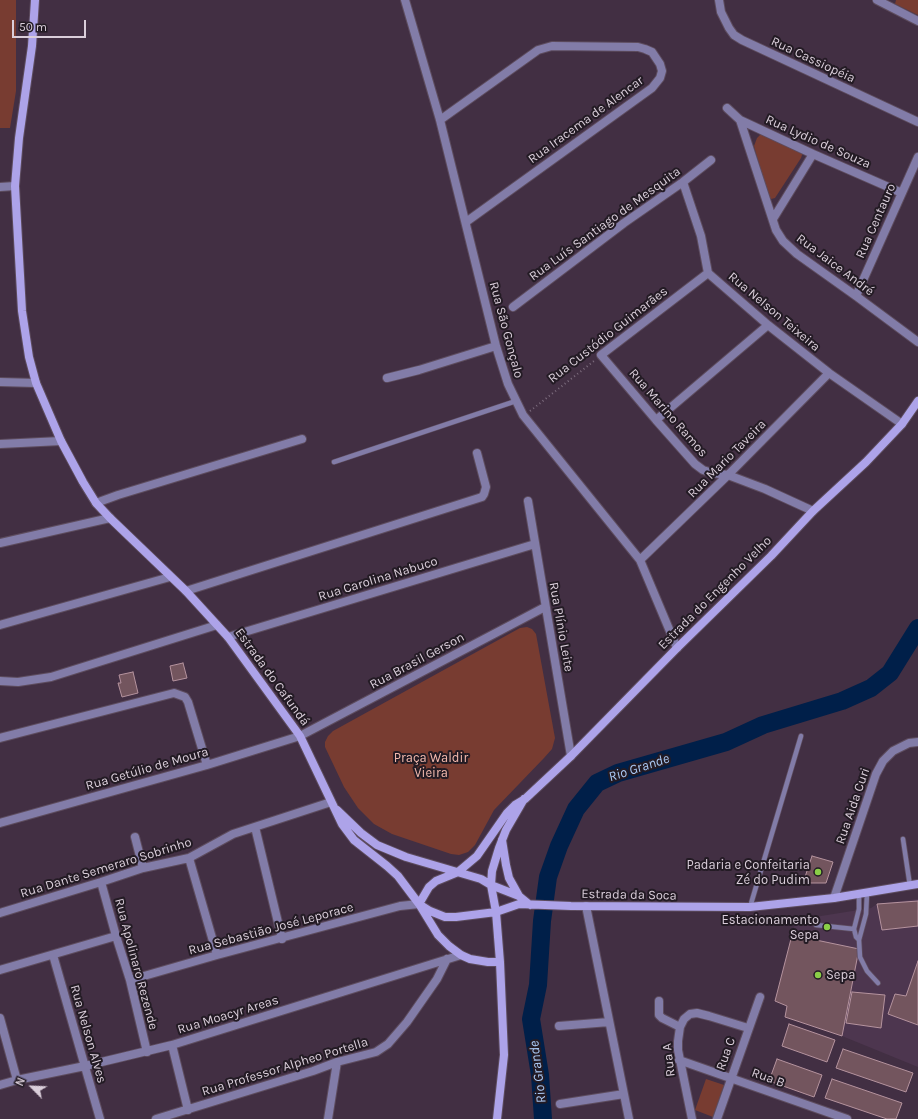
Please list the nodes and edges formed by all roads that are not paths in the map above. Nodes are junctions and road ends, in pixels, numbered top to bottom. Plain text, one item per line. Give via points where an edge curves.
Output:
1 (35, 0) edge
2 (405, 0) edge
3 (719, 0) edge
4 (880, 0) edge
5 (918, 21) edge
6 (727, 108) dead end
7 (440, 120) junction
8 (740, 120) junction
9 (918, 122) edge
10 (813, 154) junction
11 (918, 157) edge
12 (711, 160) dead end
13 (683, 182) junction
14 (15, 186) junction
15 (0, 187) edge
16 (902, 193) junction
17 (773, 219) junction
18 (466, 222) junction
19 (708, 273) junction
20 (856, 296) junction
21 (513, 307) dead end
22 (768, 325) junction
23 (918, 342) edge
24 (496, 346) junction
25 (602, 355) joint
26 (829, 373) junction
27 (387, 378) dead end
28 (0, 382) edge
29 (36, 383) junction
30 (516, 401) junction
31 (918, 401) edge
32 (656, 420) junction
33 (902, 424) junction
34 (302, 439) dead end
35 (61, 441) junction
36 (0, 444) edge
37 (477, 452) dead end
38 (334, 462) dead end
39 (728, 475) junction
40 (528, 501) dead end
41 (96, 503) junction
42 (813, 511) junction
43 (110, 518) junction
44 (0, 543) edge
45 (535, 544) junction
46 (640, 560) junction
47 (170, 576) junction
48 (186, 591) junction
49 (545, 607) junction
50 (0, 625) edge
51 (218, 625) junction
52 (228, 637) junction
53 (677, 648) junction
54 (0, 681) edge
55 (300, 736) junction
56 (801, 736) dead end
57 (0, 738) edge
58 (918, 742) edge
59 (571, 756) junction
60 (207, 765) junction
61 (525, 798) junction
62 (332, 804) junction
63 (0, 823) edge
64 (255, 827) junction
65 (135, 837) dead end
66 (903, 839) dead end
67 (502, 840) junction
68 (189, 858) junction
69 (143, 868) junction
70 (458, 872) junction
71 (102, 882) junction
72 (492, 885) junction
73 (914, 885) edge
74 (863, 894) junction
75 (518, 896) junction
76 (834, 898) junction
77 (419, 904) junction
78 (535, 905) junction
79 (586, 906) junction
80 (750, 907) junction
81 (496, 912) junction
82 (0, 913) edge
83 (816, 925) dead end
84 (854, 929) junction
85 (116, 936) junction
86 (282, 939) junction
87 (860, 940) junction
88 (53, 955) junction
89 (217, 955) junction
90 (461, 955) junction
91 (447, 959) junction
92 (500, 962) junction
93 (0, 970) edge
94 (130, 980) junction
95 (878, 983) dead end
96 (760, 997) dead end
97 (659, 1001) dead end
98 (0, 1018) edge
99 (609, 1022) junction
100 (559, 1026) dead end
101 (680, 1027) junction
102 (748, 1028) junction
103 (172, 1045) junction
104 (147, 1052) junction
105 (680, 1060) junction
106 (337, 1062) junction
107 (85, 1066) junction
108 (731, 1077) junction
109 (17, 1080) junction
110 (0, 1085) edge
111 (624, 1094) junction
112 (560, 1104) dead end
113 (188, 1110) junction
114 (828, 1116) edge
115 (100, 1119) edge
116 (156, 1119) edge
117 (328, 1119) edge
118 (497, 1119) edge
119 (629, 1119) edge
120 (692, 1119) edge
121 (717, 1119) edge
122 (847, 1119) edge

1 - 14 street, Estrada do Cafundá
2 - 7 street, Rua São Gonçalo
3 - 9 street, Rua Cassiopéia via 721,12 729,28 742,40
4 - 5 street
6 - 8 street, Rua Lydio de Souza
7 - 18 street, Rua São Gonçalo
7 - 18 street, Rua Iracema de Alencar via 538,50 552,46 638,47 652,52 662,71 652,88
8 - 10 street, Rua Lydio de Souza
8 - 17 street, Rua Jaice André
10 - 16 street, Rua Lydio de Souza
10 - 17 street
11 - 16 street, Rua Centauro
12 - 13 street, Rua Luís Santiago de Mesquita
13 - 19 street, Rua Nelson Teixeira via 701,236
13 - 21 street, Rua Luís Santiago de Mesquita
14 - 15 street
14 - 29 street, Estrada do Cafundá via 22,311
16 - 20 street, Rua Centauro
17 - 20 street, Rua Jaice André via 783,241 797,254
18 - 24 street, Rua São Gonçalo
19 - 22 street, Rua Nelson Teixeira
19 - 25 street, Rua Custódio Guimarães
20 - 23 street, Rua Jaice André
22 - 26 street, Rua Nelson Teixeira
22 - 32 street
24 - 27 street
24 - 30 street, Rua São Gonçalo
25 - 32 street, Rua Marino Ramos
26 - 33 street, Rua Nelson Teixeira
26 - 39 street, Rua Mario Taveira
28 - 29 street
29 - 35 street, Estrada do Cafundá
30 - 38 lane
30 - 46 street, Rua São Gonçalo via 523,416
31 - 33 street, Estrada do Engenho Velho
32 - 39 street, Rua Marino Ramos via 695,464 703,470
33 - 42 street, Estrada do Engenho Velho via 866,462
34 - 41 street
35 - 36 street
35 - 41 street, Estrada do Cafundá
37 - 48 street via 486,487 482,497
39 - 42 street, Rua Marino Ramos
39 - 46 street, Rua Mario Taveira
40 - 45 street, Rua Plínio Leite
41 - 43 street, Estrada do Cafundá
42 - 53 street, Estrada do Engenho Velho
43 - 44 street
43 - 47 street, Estrada do Cafundá
45 - 49 street, Rua Plínio Leite
45 - 52 street, Rua Carolina Nabuco
46 - 53 street, Rua São Gonçalo
47 - 48 street, Estrada do Cafundá
47 - 50 street
48 - 51 street, Estrada do Cafundá
49 - 55 street, Rua Brasil Gerson
49 - 59 street, Rua Plínio Leite
51 - 52 street, Estrada do Cafundá
51 - 54 street via 51,677 18,682
52 - 55 street, Estrada do Cafundá
53 - 59 street, Estrada do Engenho Velho
55 - 60 street, Rua Getúlio de Moura
55 - 62 street, Estrada do Cafundá
56 - 80 lane
57 - 60 street via 174,693 185,697 188,702
58 - 76 street, Rua Aida Curi via 909,743 893,751 882,760
59 - 61 street, Estrada do Engenho Velho
60 - 63 street, Rua Getúlio de Moura
61 - 67 street, Estrada do Engenho Velho
61 - 70 street, Estrada do Engenho Velho via 507,813 483,850
62 - 64 street, Rua Dante Semeraro Sobrinho
62 - 70 street, Estrada do Cafundá via 377,845 406,857
62 - 77 street, Estrada do Cafundá via 354,840 398,876
64 - 68 street, Rua Dante Semeraro Sobrinho via 233,834
64 - 86 street
65 - 69 street
66 - 73 lane
67 - 72 street, Estrada do Engenho Velho via 494,864
67 - 75 street via 509,878
68 - 69 street, Rua Dante Semeraro Sobrinho
68 - 89 street
69 - 71 street, Rua Dante Semeraro Sobrinho
70 - 72 street, Estrada do Cafundá
70 - 77 street, Estrada do Engenho Velho via 436,881 429,887
71 - 82 street, Rua Dante Semeraro Sobrinho
71 - 85 street, Rua Apolinaro Rezende
72 - 75 street
72 - 81 street, Estrada do Engenho Velho
73 - 74 street, Estrada da Soca
74 - 76 street, Estrada da Soca
74 - 84 lane
74 - 87 lane via 866,914
75 - 78 street
76 - 80 street, Estrada da Soca
77 - 81 street, Estrada do Cafundá via 445,917
77 - 86 street, Rua Sebastião José Leporace via 400,906
77 - 90 street via 438,935
78 - 79 street, Estrada da Soca
78 - 81 street, Estrada da Soca via 519,904
79 - 80 street, Estrada da Soca
79 - 99 street
81 - 92 street, Estrada do Engenho Velho
83 - 84 lane
84 - 87 lane
85 - 88 street
85 - 94 street, Rua Apolinaro Rezende
86 - 89 street, Rua Sebastião José Leporace
87 - 95 lane via 860,957 867,971
88 - 93 street
88 - 107 street, Rua Nelson Alves
89 - 94 street, Rua Sebastião José Leporace
90 - 91 street, Rua Moacyr Areas
90 - 92 street via 470,959
91 - 103 street, Rua Moacyr Areas
91 - 106 street, Rua Professor Alpheo Portella via 437,979 388,1044 376,1052
92 - 118 street, Estrada do Engenho Velho via 504,1055
94 - 104 street, Rua Apolinaro Rezende
96 - 102 street, Rua C
97 - 101 street via 659,1015
98 - 109 street
99 - 100 street
99 - 111 street
101 - 102 street, Rua A via 684,1018 697,1013
101 - 105 street, Rua A
102 - 108 street, Rua C
103 - 104 street, Rua Moacyr Areas
103 - 113 street
104 - 107 street, Rua Moacyr Areas
105 - 108 street, Rua B
105 - 120 street, Rua A
106 - 113 street, Rua Professor Alpheo Portella
106 - 117 street
107 - 109 street, Rua Moacyr Areas
107 - 115 street, Rua Nelson Alves
108 - 114 street, Rua B
108 - 121 street, Rua C
109 - 110 street, Rua Moacyr Areas
111 - 112 street
111 - 119 street
113 - 116 street, Rua Professor Alpheo Portella
114 - 122 street, Rua B

